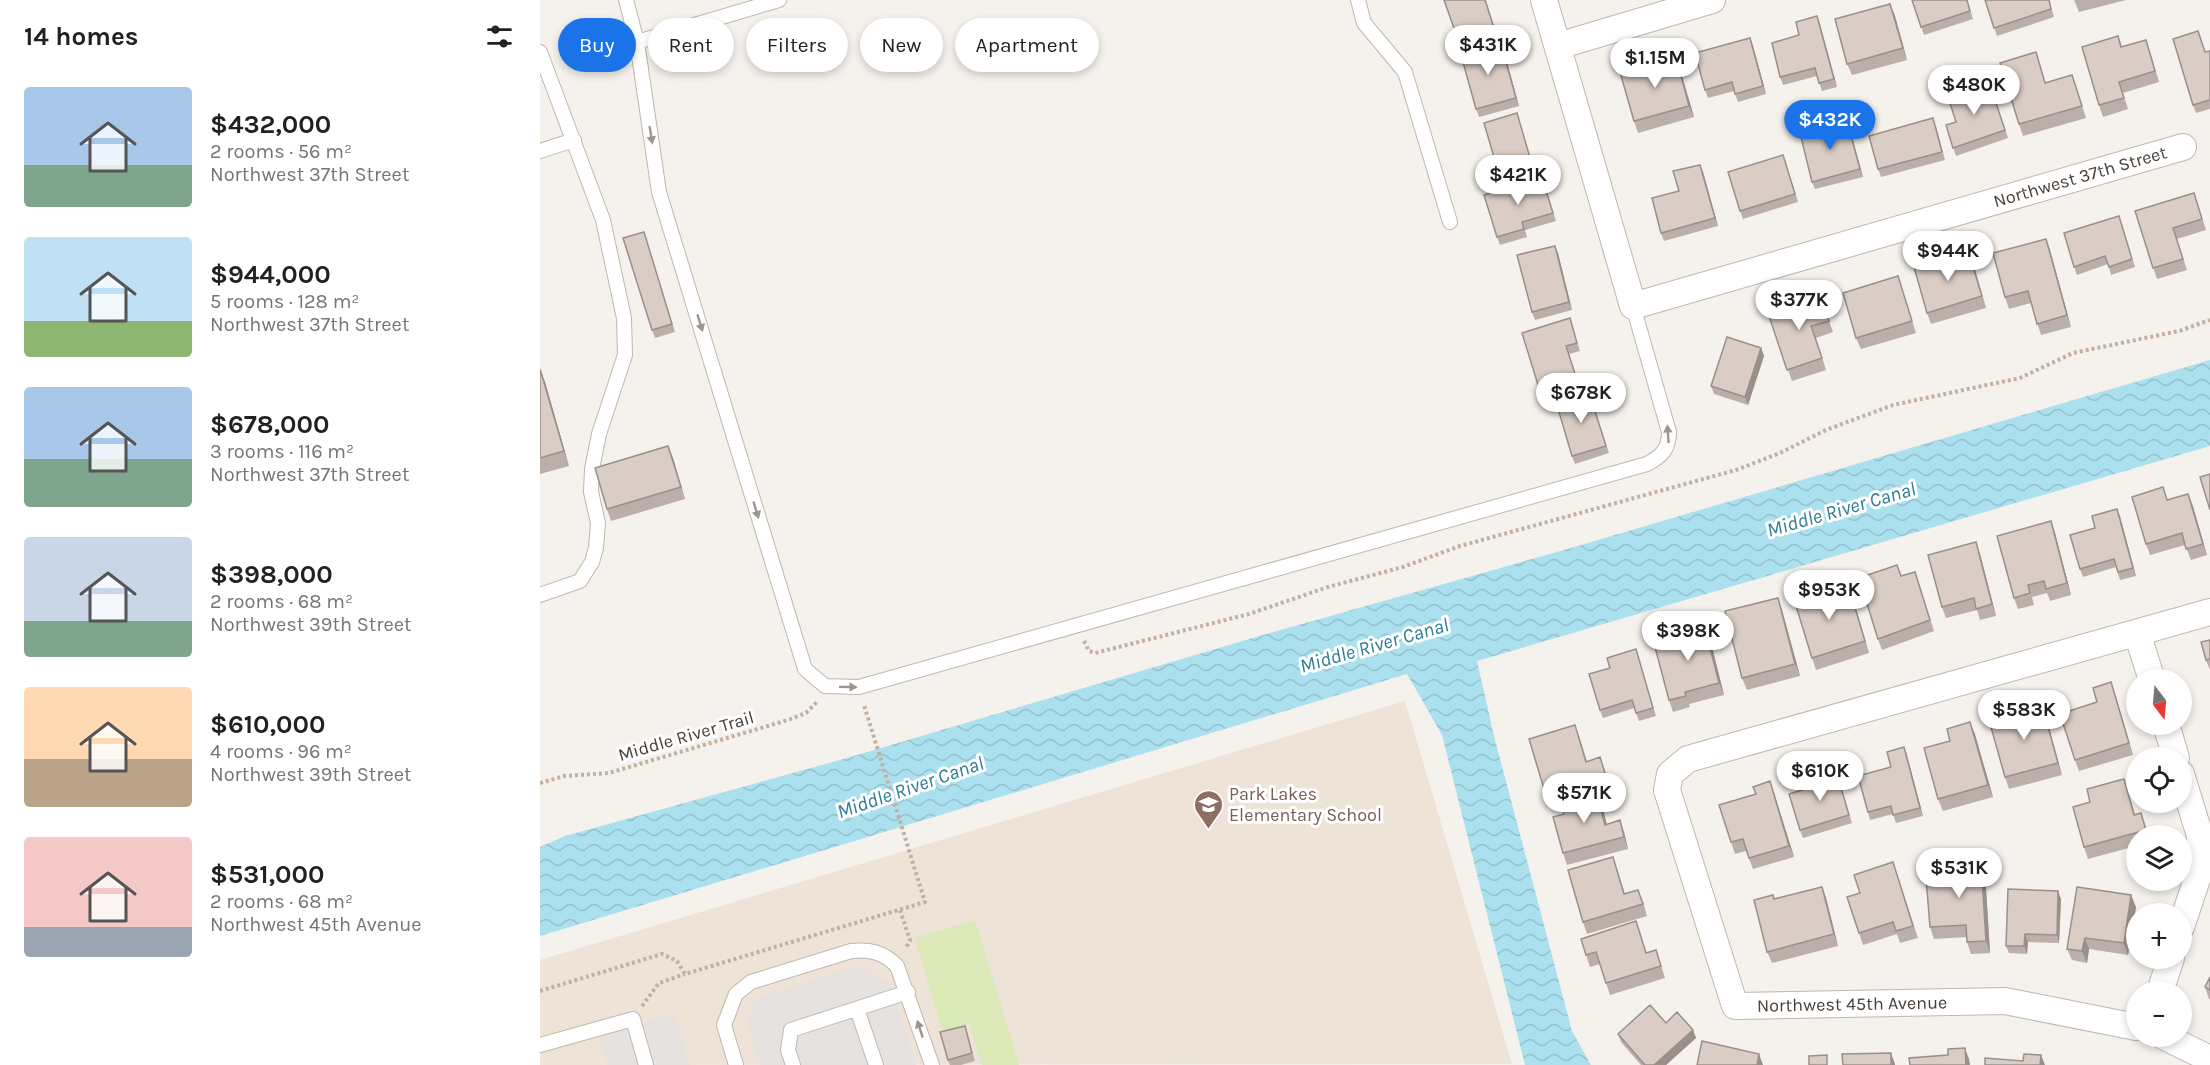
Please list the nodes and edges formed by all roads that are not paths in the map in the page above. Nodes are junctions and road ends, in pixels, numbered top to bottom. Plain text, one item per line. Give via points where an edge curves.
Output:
1 (626, 0) edge
2 (780, 0) edge
3 (1358, 0) edge
4 (1544, 0) edge
5 (1712, 0) edge
6 (637, 42) junction
7 (1558, 46) junction
8 (540, 52) edge
9 (574, 140) junction
10 (2183, 147) dead end
11 (540, 151) edge
12 (1450, 222) dead end
13 (1633, 306) junction
14 (540, 595) edge
15 (2210, 612) edge
16 (2137, 633) junction
17 (2148, 669) edge
18 (2192, 810) edge
19 (2189, 903) edge
20 (908, 992) junction
21 (857, 1009) junction
22 (2126, 1025) edge
23 (540, 1045) edge
24 (2185, 1047) edge
25 (2210, 1059) edge
26 (646, 1065) edge
27 (736, 1065) edge
28 (793, 1065) edge
29 (876, 1065) edge
30 (932, 1065) edge

1 - 6 lane
2 - 6 lane
3 - 12 lane via 1364,23 1405,72
4 - 7 street
5 - 7 street
6 -> 13 lane via 659,192 805,669 825,686 859,687 1647,464 1662,455 1669,444 1669,432
7 - 13 street
8 - 9 lane
9 - 11 lane
9 - 14 lane via 603,220 624,318 625,355 599,434 592,469 591,492 598,523 592,562 580,581
10 - 13 street, Northwest 37th Street
15 - 16 street
16 - 17 street
16 - 22 street, Northwest 45th Avenue via 1688,759 1670,774 1667,790 1735,1006 2005,1001
18 - 19 street via 2200,836 2198,876
20 - 21 lane
20 - 27 lane via 897,966 886,956 868,949 751,982 736,994 724,1025
30 -> 20 lane
21 - 28 lane via 791,1030 788,1050
21 - 29 lane
23 - 26 lane via 633,1019
24 - 25 street

